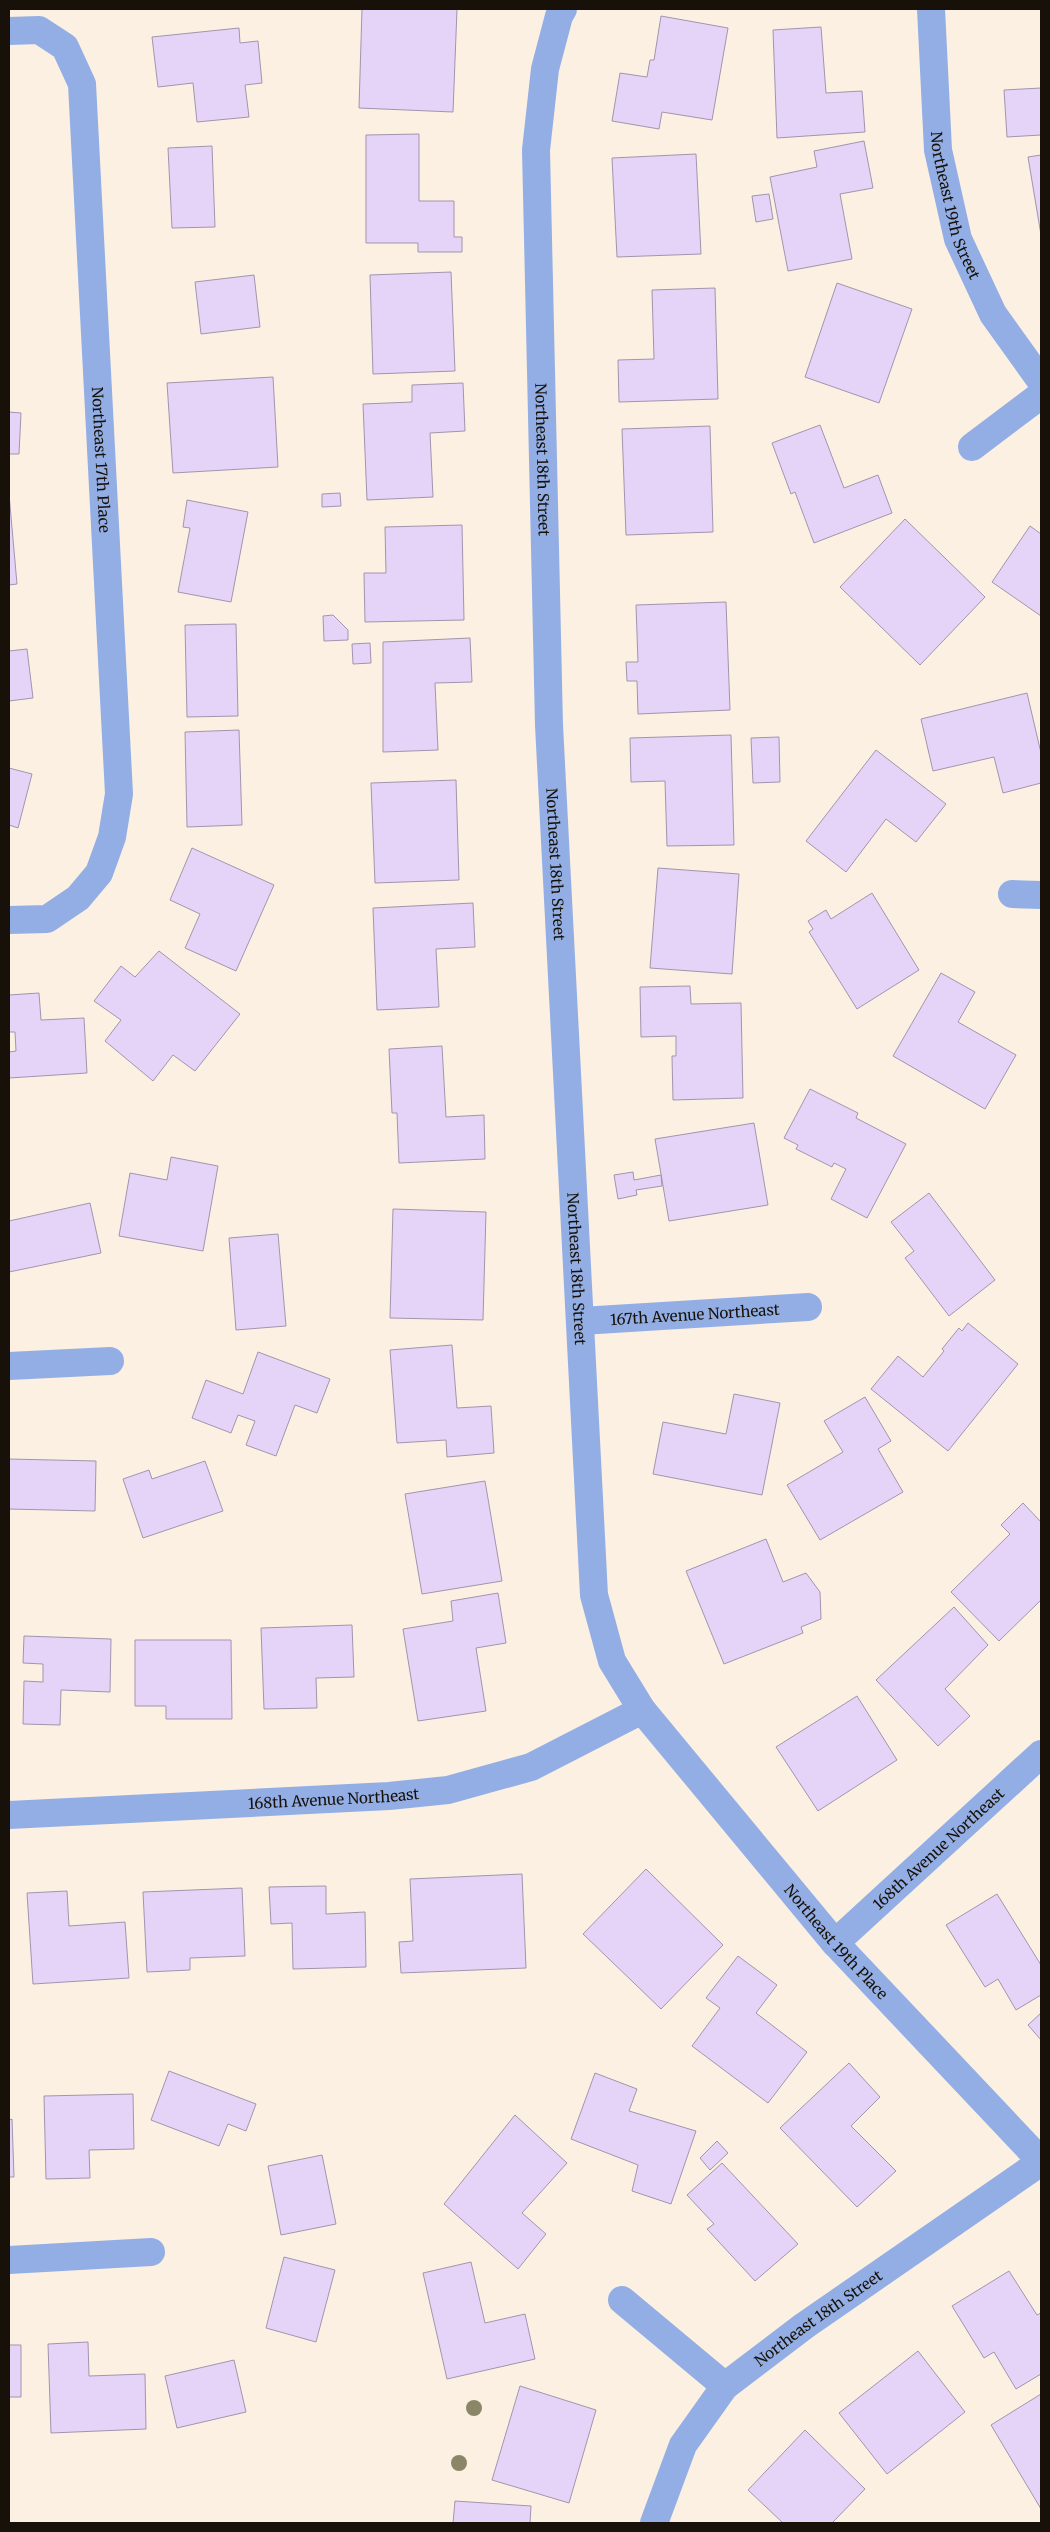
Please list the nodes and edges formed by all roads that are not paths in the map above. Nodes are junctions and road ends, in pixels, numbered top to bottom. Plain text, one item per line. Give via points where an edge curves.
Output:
1 (563, 9) edge
2 (931, 9) edge
3 (9, 31) edge
4 (1041, 381) edge
5 (1041, 395) edge
6 (972, 447) dead end
7 (1012, 894) dead end
8 (1041, 895) edge
9 (9, 920) edge
10 (808, 1307) dead end
11 (581, 1321) junction
12 (110, 1361) dead end
13 (9, 1366) edge
14 (642, 1710) junction
15 (1041, 1754) edge
16 (9, 1815) edge
17 (835, 1943) junction
18 (1041, 2162) edge
19 (152, 2252) dead end
20 (9, 2260) edge
21 (622, 2300) dead end
22 (725, 2386) junction
23 (654, 2523) edge

1 - 11 street, Northeast 18th Street via 545,69 536,150 549,725
2 - 4 street, Northeast 19th Street via 938,150 958,239 994,314
3 - 9 street, Northeast 17th Place via 39,30 64,47 82,84 119,794 112,837 98,873 78,898 47,918
5 - 6 street
7 - 8 street
10 - 11 street, 167th Avenue Northeast
11 - 14 street, Northeast 18th Street via 594,1596 612,1661
12 - 13 street
14 - 16 street, 168th Avenue Northeast via 531,1767 448,1790 388,1796
14 - 17 street, Northeast 19th Place
15 - 17 street, 168th Avenue Northeast
17 - 18 street, Northeast 19th Place
18 - 22 street, Northeast 18th Street via 804,2326
19 - 20 street
21 - 22 street
22 - 23 street, Northeast 18th Street via 684,2445

